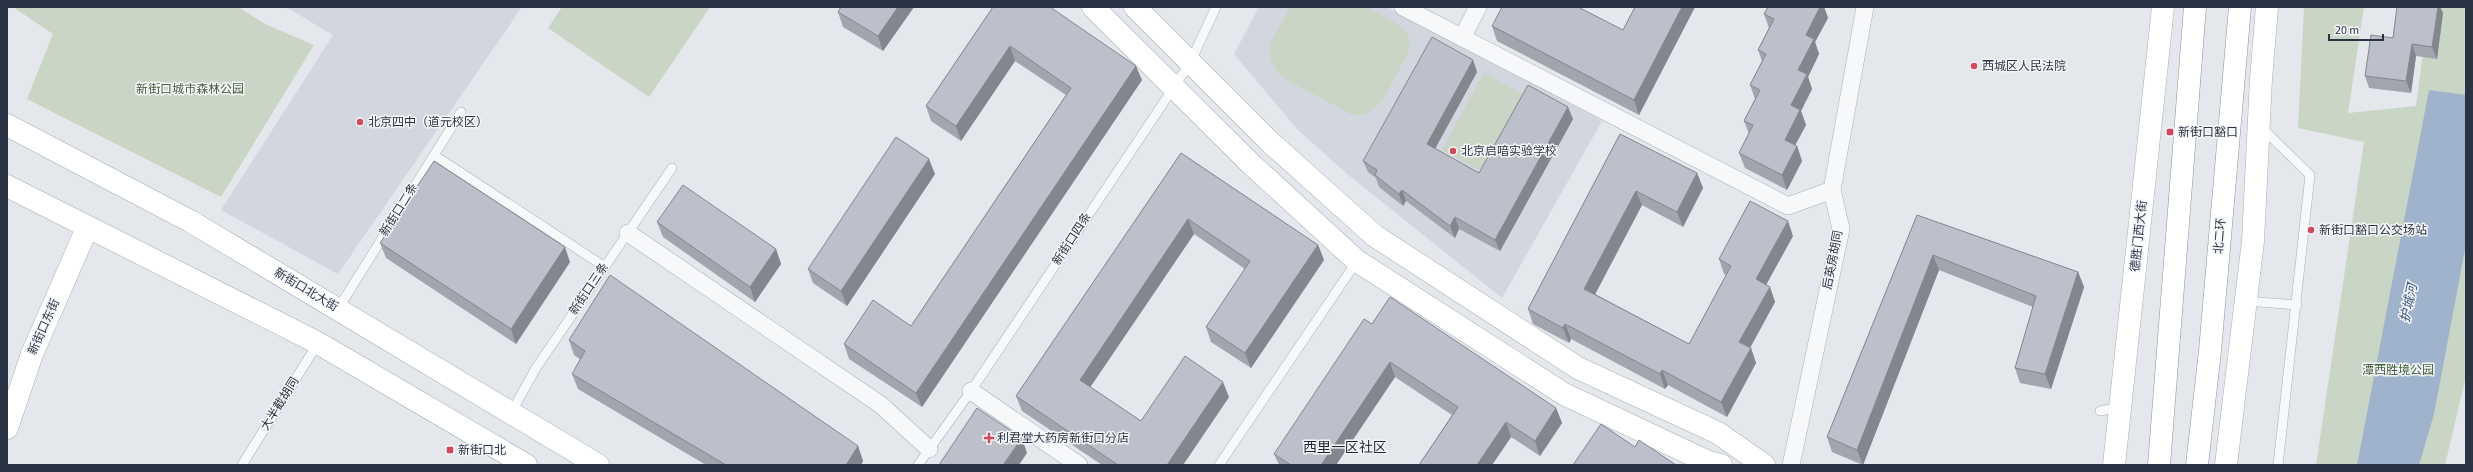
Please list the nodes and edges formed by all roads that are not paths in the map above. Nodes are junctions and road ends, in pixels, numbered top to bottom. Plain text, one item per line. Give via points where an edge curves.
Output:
1 (1093, 7) edge
2 (1135, 7) edge
3 (1216, 7) edge
4 (1403, 7) edge
5 (1478, 7) edge
6 (1864, 7) edge
7 (2163, 7) edge
8 (2195, 7) edge
9 (2240, 7) edge
10 (2267, 7) edge
11 (1462, 38) junction
12 (1190, 63) junction
13 (1172, 88) junction
14 (461, 112) dead end
15 (7, 125) edge
16 (2260, 127) junction
17 (434, 154) junction
18 (672, 168) dead end
19 (7, 186) edge
20 (1832, 190) junction
21 (87, 228) junction
22 (628, 233) junction
23 (1356, 261) junction
24 (605, 267) junction
25 (2246, 302) junction
26 (2297, 305) junction
27 (338, 309) junction
28 (318, 343) junction
29 (971, 391) junction
30 (2121, 406) junction
31 (2100, 411) dead end
32 (511, 413) junction
33 (7, 428) edge
34 (929, 449) junction
35 (242, 465) edge
36 (526, 465) edge
37 (598, 465) edge
38 (918, 465) edge
39 (1079, 465) edge
40 (1219, 465) edge
41 (1721, 465) edge
42 (1764, 465) edge
43 (1791, 465) edge
44 (2114, 465) edge
45 (2159, 465) edge
46 (2197, 465) edge
47 (2226, 465) edge
48 (2278, 465) edge

1 - 13 main road
2 - 12 main road
3 - 12 lane, 新街口四条
4 - 11 street
5 - 11 street
6 - 20 street, 后英房胡同
7 - 30 main road, 德胜门西大街
8 - 45 main road
9 - 46 main road, 北二环 via 2210,351
10 - 16 main road
11 - 20 street via 1788,206
12 - 13 lane, 新街口四条
12 - 42 main road via 1271,143 1374,236 1578,368 1718,433
13 - 23 main road
13 - 29 lane, 新街口四条
14 - 17 lane, 新街口二条
15 - 27 main road, 新街口北大街 via 190,221
16 - 25 main road via 2253,241
16 - 26 lane via 2310,175
17 - 24 lane
17 - 27 lane, 新街口二条
18 - 22 lane, 新街口三条
19 - 21 main road
20 - 43 street, 后英房胡同 via 1841,229
21 - 28 main road
21 - 33 main road, 新街口东街 via 32,354
22 - 24 lane, 新街口三条
22 - 34 street via 881,405
23 - 40 lane
23 - 41 main road via 1564,394 1708,462
24 - 32 lane, 新街口三条 via 536,368
25 - 26 lane
25 - 47 main road
26 - 48 lane
27 - 32 main road, 新街口北大街
28 - 35 lane, 大半截胡同
28 - 36 main road
29 - 34 lane, 新街口四条
29 - 39 street
30 - 31 lane
30 - 44 main road, 德胜门西大街
32 - 37 main road, 新街口北大街
34 - 38 lane, 新街口四条

